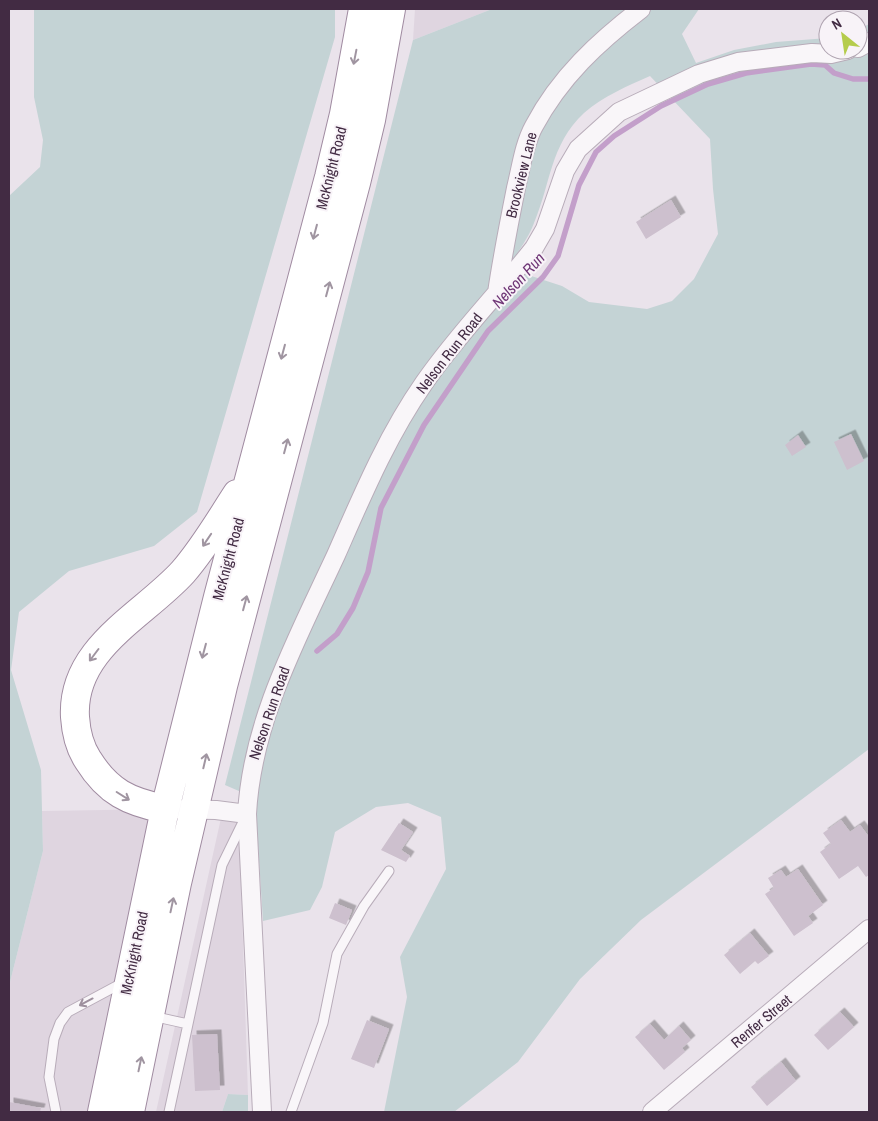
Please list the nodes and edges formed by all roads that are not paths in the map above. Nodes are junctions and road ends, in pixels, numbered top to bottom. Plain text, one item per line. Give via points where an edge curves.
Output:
1 (363, 9) edge
2 (390, 9) edge
3 (641, 9) edge
4 (818, 53) edge
5 (497, 293) junction
6 (252, 469) junction
7 (165, 809) junction
8 (194, 809) junction
9 (247, 814) junction
10 (389, 870) dead end
11 (869, 929) edge
12 (129, 980) junction
13 (150, 1015) junction
14 (188, 1024) junction
15 (56, 1112) edge
16 (102, 1112) edge
17 (130, 1112) edge
18 (169, 1112) edge
19 (262, 1112) edge
20 (291, 1112) edge
21 (652, 1112) edge

1 -> 6 highway, McKnight Road via 344,114
8 -> 2 highway, McKnight Road via 223,686 356,183 371,120
3 - 5 street, Brookview Lane via 599,41 558,86 532,128 522,162
4 - 5 street, Nelson Run Road via 738,62 699,74 619,112 578,149 565,171 545,229 534,248
5 - 9 street, Nelson Run Road via 423,384 392,434 279,679 256,745
6 -> 7 highway, McKnight Road
6 -> 7 highway via 185,570 96,652 80,679 76,694 77,733 93,769 126,798 138,804
7 - 8 street
7 - 12 highway, McKnight Road
8 - 9 street
13 -> 8 highway, McKnight Road
9 - 14 lane via 222,865
9 - 19 street, Nelson Run Road
10 - 20 lane via 337,954 323,1023
11 - 21 street, Renfer Street
12 -> 15 lane via 68,1012 60,1023 54,1039 49,1077
12 - 16 highway, McKnight Road
13 - 14 lane
17 -> 13 highway, McKnight Road
14 - 18 lane

